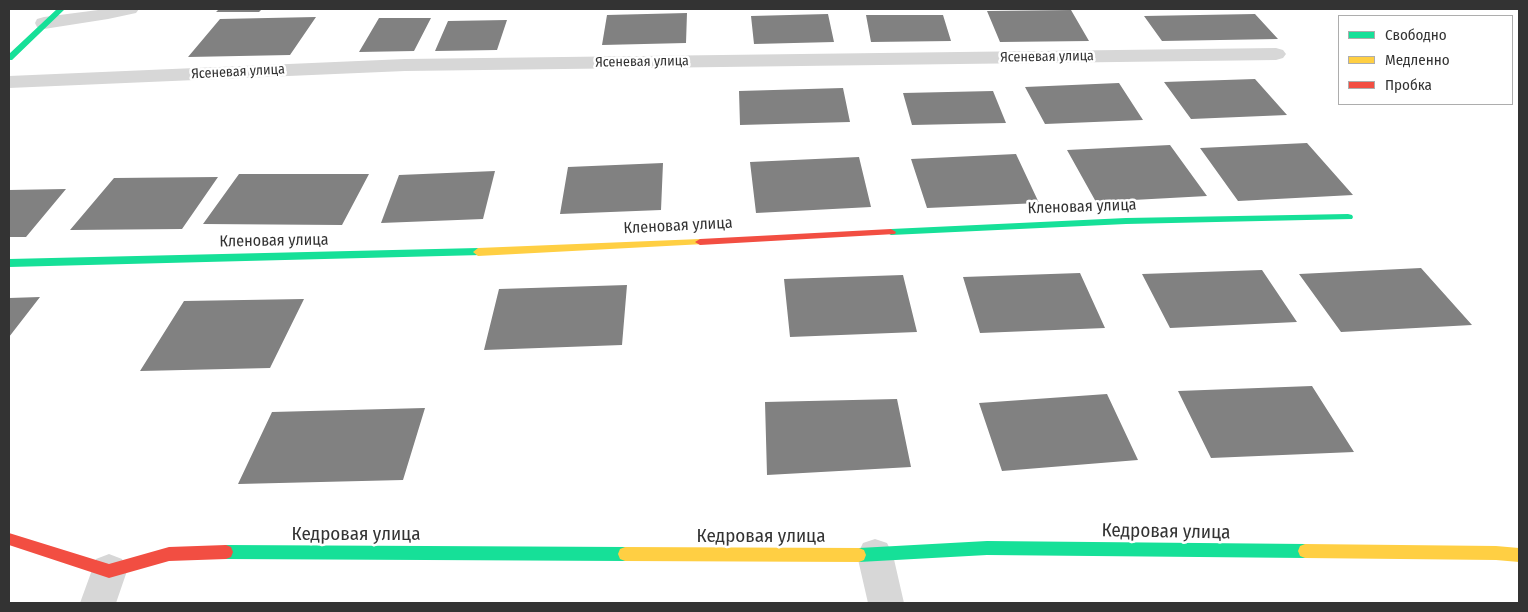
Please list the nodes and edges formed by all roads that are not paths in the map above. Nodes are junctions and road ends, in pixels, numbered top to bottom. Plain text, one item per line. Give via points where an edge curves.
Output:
1 (61, 9) edge
2 (130, 9) edge
3 (44, 23) junction
4 (1276, 54) dead end
5 (9, 58) edge
6 (9, 82) edge
7 (1348, 217) dead end
8 (9, 262) edge
9 (9, 539) edge
10 (875, 555) junction
11 (1519, 556) edge
12 (104, 587) edge
13 (886, 603) edge

1 - 3 street
2 - 3 street
3 - 5 street
4 - 6 street, Ясеневая улица via 405,65
7 - 8 street, Кленовая улица via 1126,221 422,255
9 - 12 street, Кедровая улица
10 - 11 street, Кедровая улица via 987,548 1496,553
10 - 12 street, Кедровая улица via 169,554
10 - 13 street

